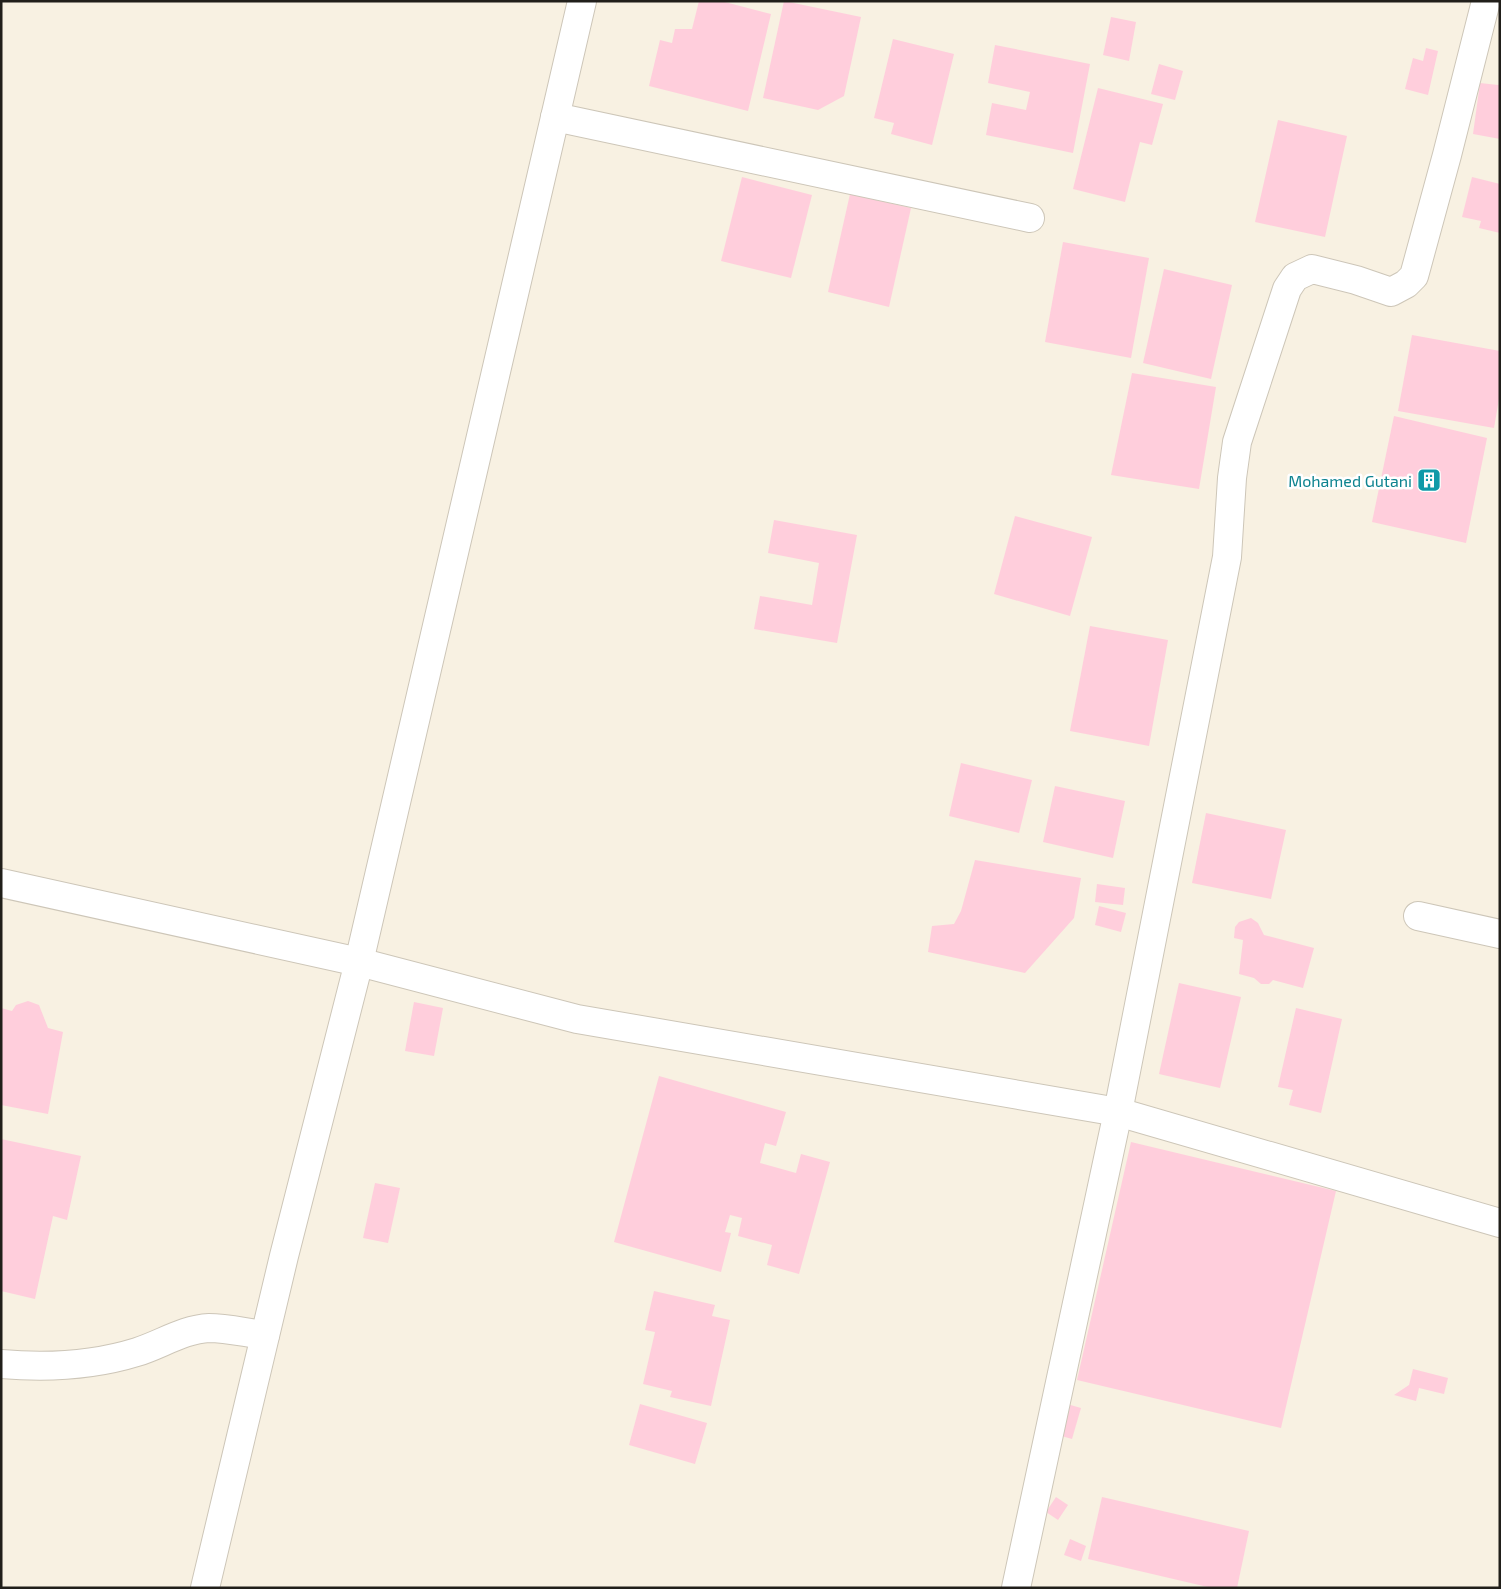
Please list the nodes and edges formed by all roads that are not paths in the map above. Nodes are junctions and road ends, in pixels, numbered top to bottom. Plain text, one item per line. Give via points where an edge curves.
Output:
1 (582, 1) edge
2 (1486, 1) edge
3 (555, 117) junction
4 (1030, 218) dead end
5 (1, 883) edge
6 (1418, 916) dead end
7 (1500, 934) edge
8 (359, 962) junction
9 (1118, 1112) junction
10 (1500, 1223) edge
11 (265, 1335) junction
12 (1, 1364) edge
13 (205, 1588) edge
14 (1016, 1588) edge

1 - 3 street
2 - 9 street via 1414,276 1391,292 1312,269 1295,277 1287,289 1236,442 1227,557
3 - 4 street
3 - 8 street
5 - 8 street
6 - 7 street
8 - 9 street via 577,1019
8 - 11 street
9 - 10 street
9 - 14 street
11 - 12 street via 209,1328 189,1331 121,1357 95,1362 61,1367
11 - 13 street

